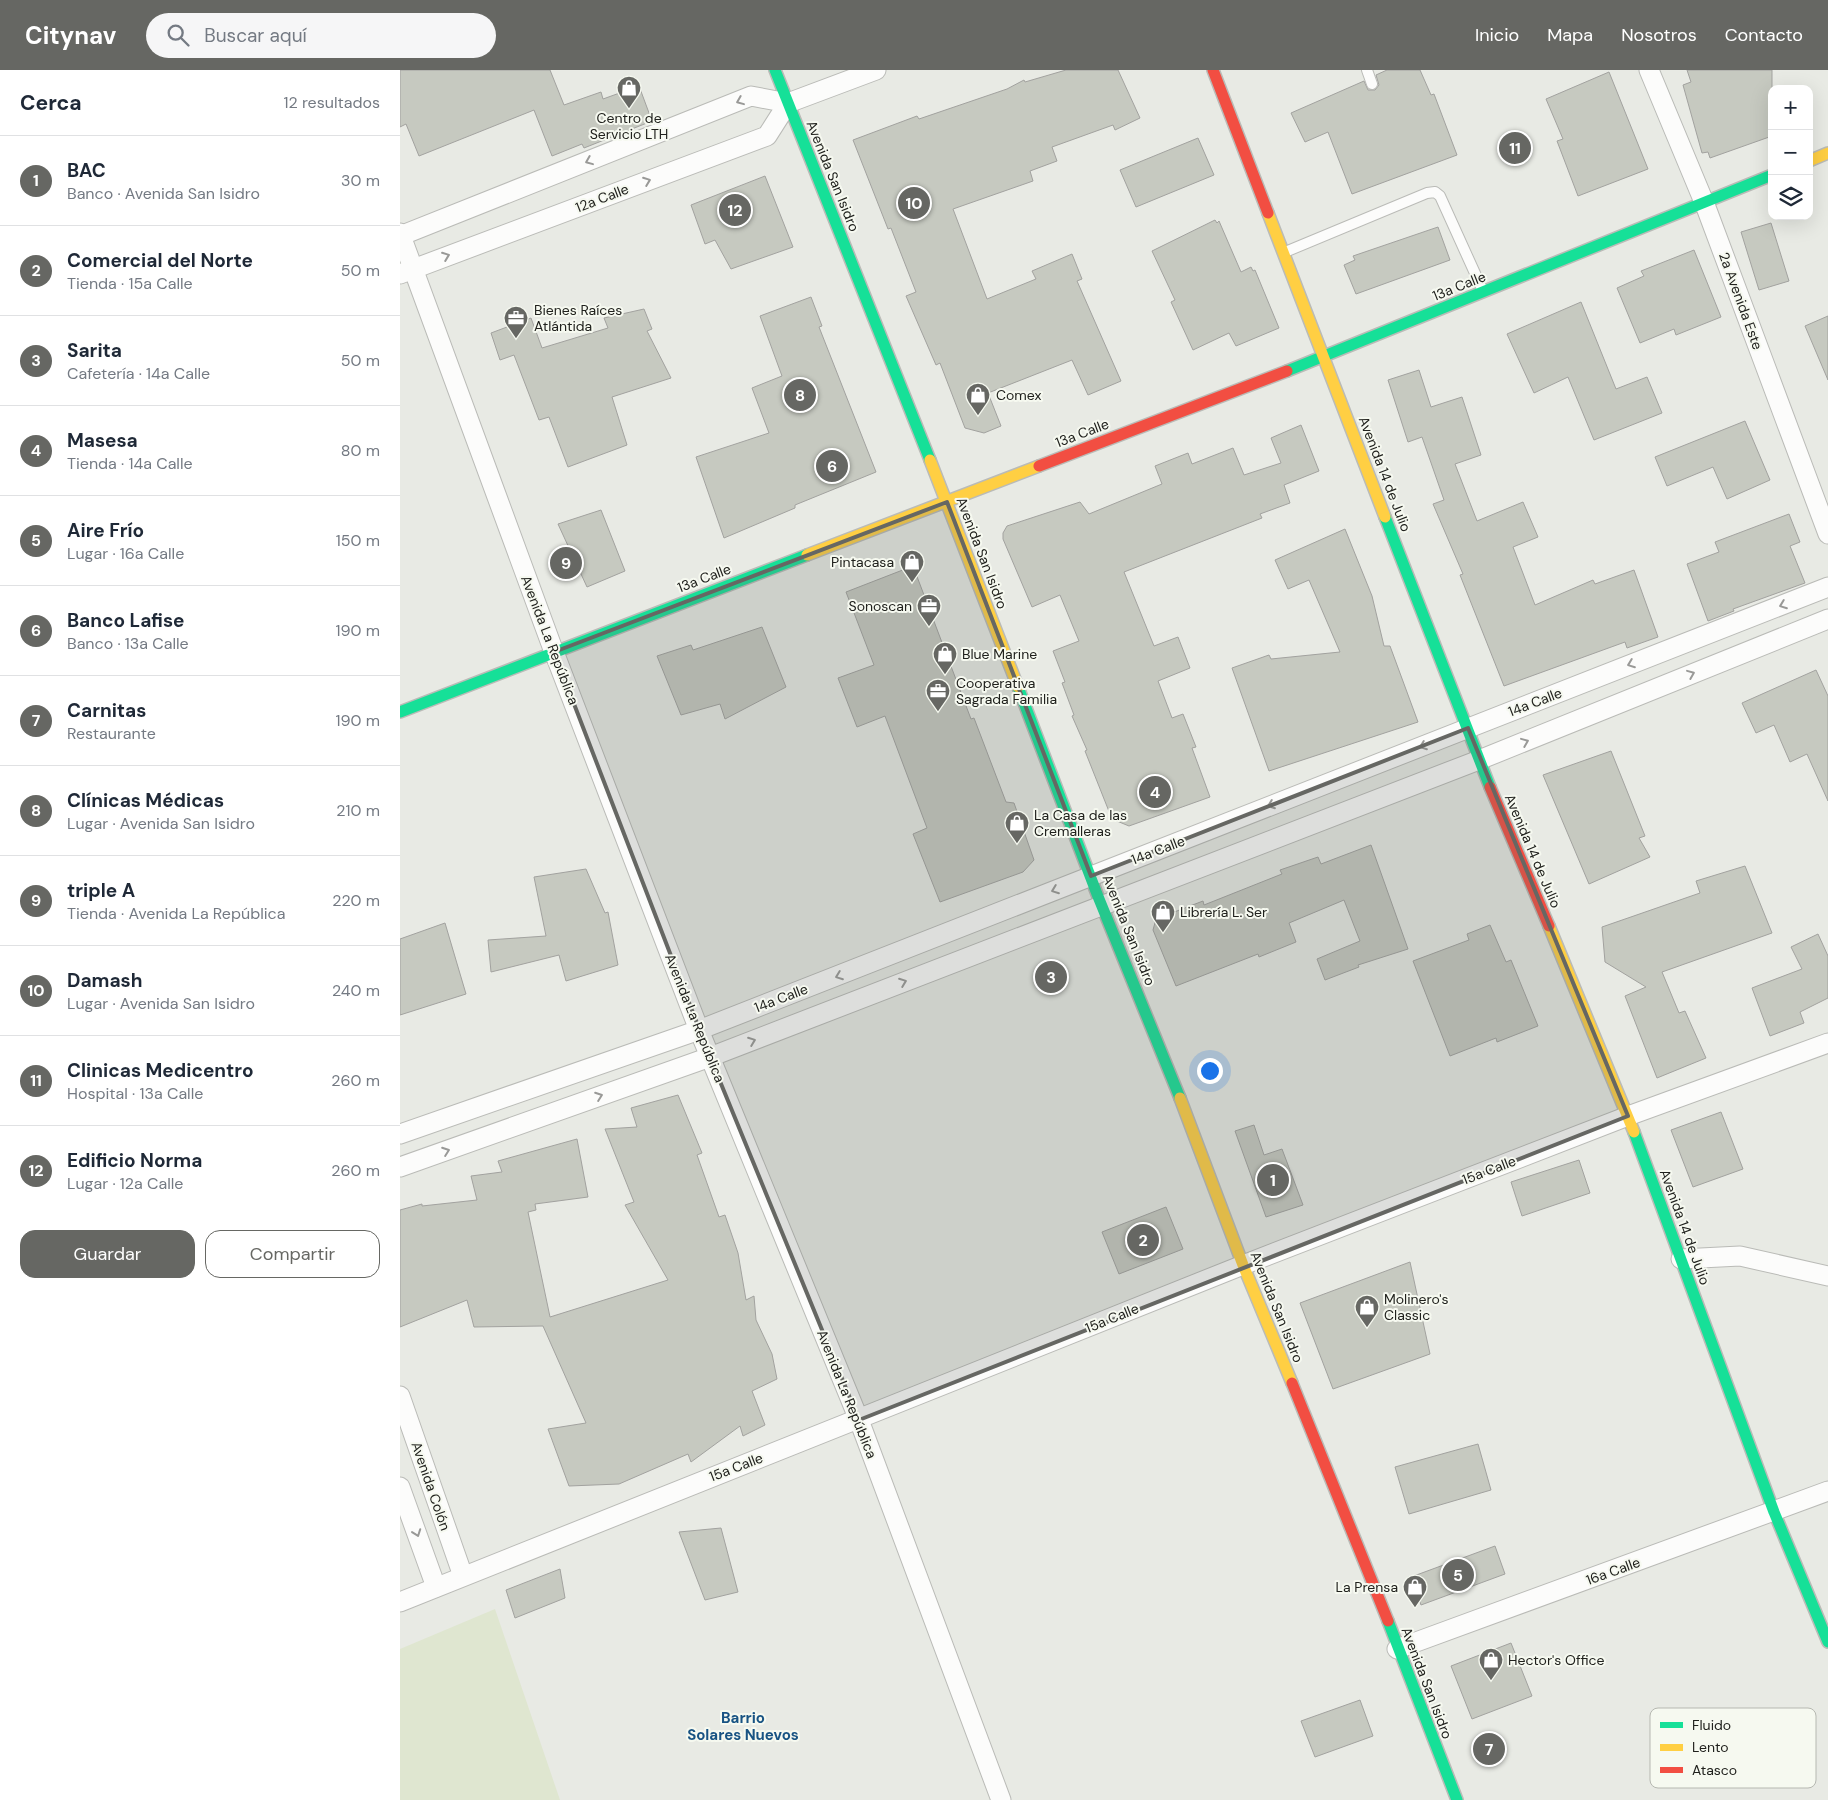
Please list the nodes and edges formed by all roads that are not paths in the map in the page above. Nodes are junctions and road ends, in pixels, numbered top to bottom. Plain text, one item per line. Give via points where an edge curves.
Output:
1 (775, 70) edge
2 (876, 70) edge
3 (1213, 70) edge
4 (1367, 70) edge
5 (1649, 70) edge
6 (1372, 84) dead end
7 (788, 103) junction
8 (1828, 154) edge
9 (1813, 160) edge
10 (1768, 178) edge
11 (1704, 202) junction
12 (400, 235) edge
13 (1283, 252) junction
14 (406, 271) edge
15 (1483, 292) junction
16 (1323, 357) junction
17 (947, 502) junction
18 (1828, 534) edge
19 (1828, 587) edge
20 (1828, 619) edge
21 (554, 652) junction
22 (400, 712) edge
23 (1468, 728) junction
24 (1479, 760) junction
25 (1091, 876) junction
26 (1102, 906) junction
27 (699, 1030) junction
28 (1828, 1043) edge
29 (710, 1057) junction
30 (1628, 1116) junction
31 (400, 1134) edge
32 (400, 1167) edge
33 (1681, 1259) junction
34 (1243, 1265) junction
35 (1828, 1276) edge
36 (400, 1396) edge
37 (859, 1420) junction
38 (400, 1487) edge
39 (1828, 1491) edge
40 (1774, 1512) junction
41 (463, 1576) junction
42 (436, 1587) junction
43 (400, 1602) edge
44 (1828, 1642) edge
45 (1397, 1649) junction
46 (1001, 1800) edge
47 (1456, 1800) edge

1 - 7 street, Avenida San Isidro
2 - 7 street
3 - 13 street, Avenida 14 de Julio
4 - 6 lane
5 - 11 street, 2a Avenida Este
7 -> 12 street via 751,96
14 -> 7 street, 12a Calle via 767,136
7 - 17 street, Avenida San Isidro
8 - 9 street
10 - 11 street, 13a Calle
11 - 15 street, 13a Calle
11 - 18 street, 2a Avenida Este
12 - 14 street, Avenida La República
13 - 15 lane via 1435,192 1440,196
13 - 16 street, Avenida 14 de Julio
14 - 21 street, Avenida La República
15 - 16 street, 13a Calle
16 - 17 street, 13a Calle
16 - 23 street, Avenida 14 de Julio
17 - 21 street, 13a Calle
17 - 25 street, Avenida San Isidro
19 -> 23 street, 14a Calle
24 -> 20 street
21 - 22 street, 13a Calle
21 - 27 street, Avenida La República
23 - 24 street, Avenida 14 de Julio
23 -> 25 street, 14a Calle
24 - 26 street
24 - 30 street, Avenida 14 de Julio
25 - 26 street, Avenida San Isidro
25 -> 27 street, 14a Calle
29 -> 26 street
26 - 34 street, Avenida San Isidro via 1170,1072
27 - 29 street, Avenida La República
27 - 31 street, 14a Calle
28 - 30 street, 15a Calle
32 -> 29 street
29 - 37 street, Avenida La República
30 - 33 street, Avenida 14 de Julio
30 - 34 street, 15a Calle
33 - 35 street via 1740,1256
33 - 40 street, Avenida 14 de Julio
34 - 37 street, 15a Calle
34 - 45 street, Avenida San Isidro via 1360,1547
36 - 41 street, Avenida Colón
37 - 41 street, 15a Calle
37 - 46 street, Avenida La República
38 -> 42 street, Avenida Colón
39 - 40 street, 16a Calle
40 - 44 street, Avenida 14 de Julio
40 - 45 street, 16a Calle
41 - 42 street, 15a Calle
42 - 43 street, 15a Calle
45 - 47 street, Avenida San Isidro

